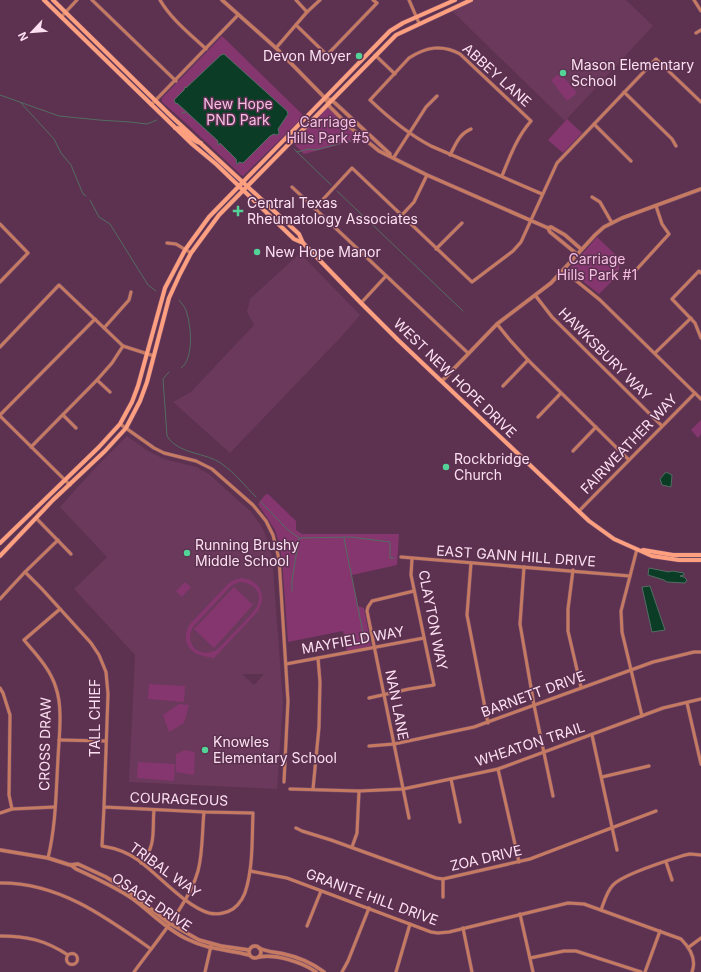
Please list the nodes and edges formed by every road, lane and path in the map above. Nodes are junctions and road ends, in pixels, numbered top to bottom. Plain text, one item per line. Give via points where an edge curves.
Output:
1 (44, 0) edge
2 (53, 0) edge
3 (77, 0) edge
4 (92, 0) edge
5 (160, 0) edge
6 (222, 0) edge
7 (296, 0) edge
8 (320, 0) edge
9 (373, 0) edge
10 (409, 0) edge
11 (454, 0) edge
12 (470, 0) edge
13 (694, 0) edge
14 (701, 10) edge
15 (66, 12) junction
16 (307, 12) junction
17 (238, 15) junction
18 (61, 17) junction
19 (417, 17) junction
20 (419, 23) junction
21 (296, 25) junction
22 (701, 30) edge
23 (696, 33) dead end
24 (276, 48) junction
25 (206, 49) junction
26 (375, 55) junction
27 (395, 74) junction
28 (176, 80) junction
29 (624, 92) junction
30 (437, 96) dead end
31 (325, 98) junction
32 (156, 101) junction
33 (329, 102) junction
34 (701, 102) edge
35 (151, 106) junction
36 (594, 124) junction
37 (175, 128) junction
38 (471, 129) dead end
39 (409, 134) junction
40 (201, 143) junction
41 (676, 146) dead end
42 (450, 155) junction
43 (394, 158) junction
44 (630, 161) dead end
45 (427, 175) junction
46 (502, 176) junction
47 (243, 181) junction
48 (239, 186) junction
49 (248, 186) junction
50 (292, 187) dead end
51 (243, 191) junction
52 (700, 191) edge
53 (542, 194) junction
54 (592, 197) dead end
55 (656, 206) junction
56 (315, 208) junction
57 (402, 215) junction
58 (531, 220) junction
59 (462, 223) dead end
60 (612, 223) junction
61 (0, 224) edge
62 (548, 228) junction
63 (167, 243) dead end
64 (303, 243) junction
65 (436, 249) junction
66 (581, 249) junction
67 (185, 250) junction
68 (191, 253) junction
69 (577, 254) junction
70 (638, 269) dead end
71 (563, 270) junction
72 (701, 273) edge
73 (386, 276) junction
74 (0, 282) edge
75 (131, 292) dead end
76 (535, 295) junction
77 (361, 303) junction
78 (691, 318) junction
79 (94, 319) junction
80 (497, 324) junction
81 (104, 328) junction
82 (701, 338) edge
83 (123, 346) junction
84 (0, 347) edge
85 (468, 353) junction
86 (147, 354) junction
87 (655, 354) junction
88 (154, 356) junction
89 (528, 360) junction
90 (97, 380) junction
91 (442, 381) junction
92 (503, 386) dead end
93 (110, 392) dead end
94 (695, 393) junction
95 (563, 395) junction
96 (701, 399) edge
97 (0, 415) edge
98 (63, 415) junction
99 (538, 417) dead end
100 (120, 424) junction
101 (662, 426) junction
102 (596, 427) junction
103 (76, 428) dead end
104 (126, 428) junction
105 (31, 447) junction
106 (573, 450) dead end
107 (629, 460) junction
108 (66, 480) junction
109 (70, 485) junction
110 (579, 511) junction
111 (36, 518) junction
112 (58, 540) junction
113 (0, 543) edge
114 (637, 549) junction
115 (71, 554) dead end
116 (0, 556) edge
117 (701, 556) edge
118 (400, 558) dead end
119 (412, 559) junction
120 (701, 560) edge
121 (471, 563) junction
122 (524, 567) junction
123 (573, 570) junction
124 (25, 572) junction
125 (630, 576) junction
126 (414, 591) junction
127 (0, 599) edge
128 (60, 609) junction
129 (424, 638) junction
130 (374, 647) junction
131 (701, 652) edge
132 (318, 658) junction
133 (286, 664) junction
134 (631, 670) junction
135 (581, 687) junction
136 (0, 688) edge
137 (384, 694) junction
138 (369, 698) dead end
139 (701, 699) edge
140 (687, 703) junction
141 (534, 705) junction
142 (642, 716) junction
143 (488, 722) junction
144 (592, 735) junction
145 (59, 740) junction
146 (106, 741) junction
147 (394, 744) junction
148 (369, 746) dead end
149 (544, 752) junction
150 (701, 764) edge
151 (649, 766) dead end
152 (498, 769) junction
153 (602, 777) junction
154 (451, 779) junction
155 (284, 782) dead end
156 (290, 789) dead end
157 (313, 789) junction
158 (403, 789) junction
159 (360, 791) junction
160 (553, 796) dead end
161 (55, 807) junction
162 (104, 807) junction
163 (12, 809) junction
164 (154, 810) junction
165 (656, 811) dead end
166 (204, 812) junction
167 (0, 813) edge
168 (253, 813) joint
169 (409, 818) dead end
170 (460, 822) dead end
171 (296, 828) dead end
172 (613, 828) junction
173 (102, 846) joint
174 (352, 847) junction
175 (0, 850) edge
176 (617, 850) dead end
177 (701, 855) edge
178 (48, 858) junction
179 (519, 862) junction
180 (666, 862) junction
181 (141, 863) junction
182 (70, 864) junction
183 (250, 871) junction
184 (443, 879) junction
185 (672, 880) dead end
186 (0, 883) edge
187 (321, 891) junction
188 (443, 897) dead end
189 (186, 900) junction
190 (368, 908) junction
191 (601, 910) junction
192 (520, 914) junction
193 (170, 923) junction
194 (410, 924) junction
195 (307, 926) dead end
196 (166, 927) junction
197 (463, 928) junction
198 (660, 931) junction
199 (0, 936) edge
200 (701, 938) edge
201 (211, 944) junction
202 (689, 947) junction
203 (210, 948) junction
204 (259, 948) junction
205 (151, 949) junction
206 (249, 952) junction
207 (68, 955) dead end
208 (259, 957) junction
209 (530, 958) junction
210 (134, 972) edge
211 (205, 972) edge
212 (316, 972) edge
213 (324, 972) edge
214 (342, 972) edge
215 (396, 972) edge
216 (472, 972) edge
217 (533, 972) edge
218 (640, 972) edge
219 (645, 972) edge
220 (692, 972) edge

1 - 18 main road, WEST NEW HOPE DRIVE
2 - 15 main road, WEST NEW HOPE DRIVE
3 - 15 street
4 - 28 street
5 - 25 street via 176,20
6 - 17 street
7 - 16 street
8 - 16 street
9 - 21 street via 377,4 327,55
10 - 19 street
11 - 19 main road
12 - 20 main road
13 - 14 street
15 - 18 street
15 - 32 main road, WEST NEW HOPE DRIVE
16 - 21 street
17 - 24 street
17 - 25 street
18 - 35 main road, WEST NEW HOPE DRIVE
19 - 20 street
19 - 31 main road via 390,31
20 - 26 main road via 396,35
21 - 24 street
22 - 23 street
24 - 31 street
25 - 28 street
26 - 27 street
26 - 33 main road
27 - 39 street, ABBEY LANE via 370,100
27 - 46 street, ABBEY LANE via 410,58 422,50 435,47 448,48 466,58 531,121 515,143
28 - 32 street
29 - 34 street via 656,59
29 - 36 street
29 - 41 street
30 - 39 street via 426,107
31 - 33 street
31 - 47 main road
32 - 35 street
32 - 40 main road, WEST NEW HOPE DRIVE
33 - 43 street
33 - 43 street via 330,107 364,139
33 - 49 main road
35 - 37 main road, WEST NEW HOPE DRIVE
36 - 44 street
36 - 53 street via 557,163
37 - 40 main road via 178,127 195,142
37 - 48 main road, WEST NEW HOPE DRIVE
38 - 42 street via 460,135
39 - 42 street
39 - 43 street
40 - 47 main road, WEST NEW HOPE DRIVE
42 - 46 street
43 - 45 street
45 - 57 street via 414,202
45 - 58 street
46 - 53 street
47 - 48 main road
47 - 49 main road, WEST NEW HOPE DRIVE
48 - 51 main road, WEST NEW HOPE DRIVE
48 - 67 main road via 209,217
49 - 51 main road
49 - 64 main road, WEST NEW HOPE DRIVE via 299,234
50 - 56 street
51 - 64 main road, WEST NEW HOPE DRIVE via 294,239
51 - 68 main road via 219,215
52 - 55 street
53 - 58 street
54 - 60 street via 600,202
55 - 60 street
55 - 70 street via 662,224 669,234
56 - 57 street via 352,168
56 - 73 street
57 - 65 street
58 - 62 street
58 - 65 street via 521,242 513,251 472,282
59 - 65 street
60 - 66 street via 595,234
61 - 74 street via 28,253
62 - 66 street via 552,227 560,232
62 - 69 street
63 - 67 street via 176,244
64 - 77 main road, WEST NEW HOPE DRIVE
66 - 69 street
67 - 68 street
67 - 86 main road via 165,288
68 - 88 main road via 169,298
69 - 71 street
71 - 76 street
71 - 87 street via 600,300
72 - 78 street via 699,271 672,299
73 - 77 street
73 - 85 street
75 - 81 street via 129,300
76 - 80 street
76 - 101 street, HAWKSBURY WAY via 552,317
77 - 91 main road, WEST NEW HOPE DRIVE
78 - 82 street
78 - 87 street
79 - 81 street
79 - 84 street via 59,285
79 - 97 street
80 - 85 street
80 - 89 street
81 - 83 street
83 - 86 street
83 - 90 street via 112,364
85 - 91 street
86 - 88 street
86 - 100 main road via 132,402
87 - 94 street
88 - 104 main road via 140,401
89 - 92 street
89 - 95 street
90 - 93 street
90 - 98 street
91 - 110 main road, WEST NEW HOPE DRIVE
94 - 96 street
94 - 101 street, FAIRWEATHER WAY
95 - 99 street
95 - 102 street
97 - 105 street
98 - 103 street
98 - 105 street
100 - 104 street
100 - 108 main road
101 - 107 street, FAIRWEATHER WAY
102 - 106 street
102 - 107 street
104 - 109 main road
104 - 133 street via 159,450 196,461 212,469 253,505 266,521 278,552
105 - 108 street
107 - 110 street, FAIRWEATHER WAY
108 - 109 street
108 - 113 main road
109 - 111 main road
110 - 114 main road, WEST NEW HOPE DRIVE via 614,539
111 - 112 street
111 - 116 main road
112 - 115 street
112 - 124 street
114 - 117 main road, WEST NEW HOPE DRIVE via 673,555
114 - 120 main road, WEST NEW HOPE DRIVE via 666,559
114 - 125 street
118 - 119 street, EAST GANN HILL DRIVE
119 - 121 street, EAST GANN HILL DRIVE
119 - 126 street, CLAYTON WAY
121 - 122 street, EAST GANN HILL DRIVE
121 - 143 street via 467,615
122 - 123 street, EAST GANN HILL DRIVE
122 - 141 street via 520,624
123 - 125 street, EAST GANN HILL DRIVE
123 - 135 street via 568,631
124 - 127 street
124 - 128 street, TALL CHIEF
125 - 134 street via 620,622
126 - 129 street, CLAYTON WAY
126 - 130 street, NAN LANE via 376,600 370,604 368,611
128 - 145 street, CROSS DRAW via 24,640 37,655 56,688 59,701
128 - 146 street, TALL CHIEF via 91,643 104,665 108,694
129 - 130 street, MAYFIELD WAY
129 - 137 street, CLAYTON WAY via 434,685
130 - 132 street, MAYFIELD WAY
130 - 137 street, NAN LANE
131 - 134 street, BARNETT DRIVE via 653,662
132 - 133 street, MAYFIELD WAY
132 - 157 street via 319,727
133 - 155 street via 288,707
134 - 135 street, BARNETT DRIVE
134 - 142 street
135 - 141 street, BARNETT DRIVE
136 - 163 street via 10,715 9,795
137 - 138 street
137 - 147 street, NAN LANE
139 - 140 street, WHEATON TRAIL
140 - 142 street, WHEATON TRAIL
140 - 150 street
141 - 143 street, BARNETT DRIVE
141 - 149 street
142 - 144 street, WHEATON TRAIL
143 - 147 street, BARNETT DRIVE
144 - 149 street, WHEATON TRAIL
144 - 153 street
145 - 146 street
145 - 161 street, CROSS DRAW
146 - 162 street, TALL CHIEF
147 - 148 street, BARNETT DRIVE
147 - 158 street, NAN LANE
149 - 152 street, WHEATON TRAIL
149 - 160 street
151 - 153 street
152 - 154 street, WHEATON TRAIL
152 - 179 street
153 - 172 street
154 - 158 street, WHEATON TRAIL
154 - 170 street
156 - 157 street, WHEATON TRAIL
157 - 159 street, WHEATON TRAIL
158 - 159 street, WHEATON TRAIL
158 - 169 street, NAN LANE
159 - 174 street via 357,833
161 - 163 street
161 - 178 street, CROSS DRAW via 54,833
162 - 164 street, COURAGEOUS
162 - 173 street, TALL CHIEF
163 - 167 street
164 - 166 street, COURAGEOUS
164 - 181 street via 151,850
165 - 172 street, ZOA DRIVE
166 - 168 street, COURAGEOUS
166 - 189 street via 198,870
168 - 183 street, TRIBAL WAY
171 - 174 street, ZOA DRIVE
172 - 176 street
172 - 179 street, ZOA DRIVE
173 - 181 street, TRIBAL WAY via 126,852
174 - 184 street, ZOA DRIVE
175 - 178 street, OSAGE DRIVE
177 - 180 street via 690,854
178 - 182 street, OSAGE DRIVE
179 - 184 street, ZOA DRIVE
180 - 185 street
180 - 191 street via 616,882 608,891
181 - 189 street, TRIBAL WAY
182 - 193 street, OSAGE DRIVE via 78,864 106,877
182 - 196 street, OSAGE DRIVE via 122,892
183 - 187 street, GRANITE HILL DRIVE via 287,878
183 - 189 street, TRIBAL WAY via 245,894 237,906 229,911 210,913
184 - 188 street
186 - 205 street via 17,883 60,894 106,918
187 - 190 street, GRANITE HILL DRIVE
187 - 195 street
189 - 193 street
190 - 194 street, GRANITE HILL DRIVE
190 - 214 street
191 - 192 street, GRANITE HILL DRIVE via 576,903
191 - 198 street, GRANITE HILL DRIVE
192 - 197 street, GRANITE HILL DRIVE
192 - 209 street
193 - 196 street
193 - 201 street, OSAGE DRIVE
194 - 197 street, GRANITE HILL DRIVE via 438,933
194 - 215 street
196 - 203 street, OSAGE DRIVE via 188,940
196 - 205 street
197 - 216 street
198 - 202 street, GRANITE HILL DRIVE via 681,939
198 - 219 street
199 - 207 street via 42,941
200 - 202 street
201 - 203 street
201 - 206 street, OSAGE DRIVE
202 - 220 street via 694,959
203 - 206 street, OSAGE DRIVE
203 - 211 street
204 - 206 street via 254,946
204 - 208 street
204 - 213 street via 297,957
205 - 210 street
206 - 208 street via 253,958
208 - 212 street via 291,961
209 - 217 street
209 - 218 street via 576,951

